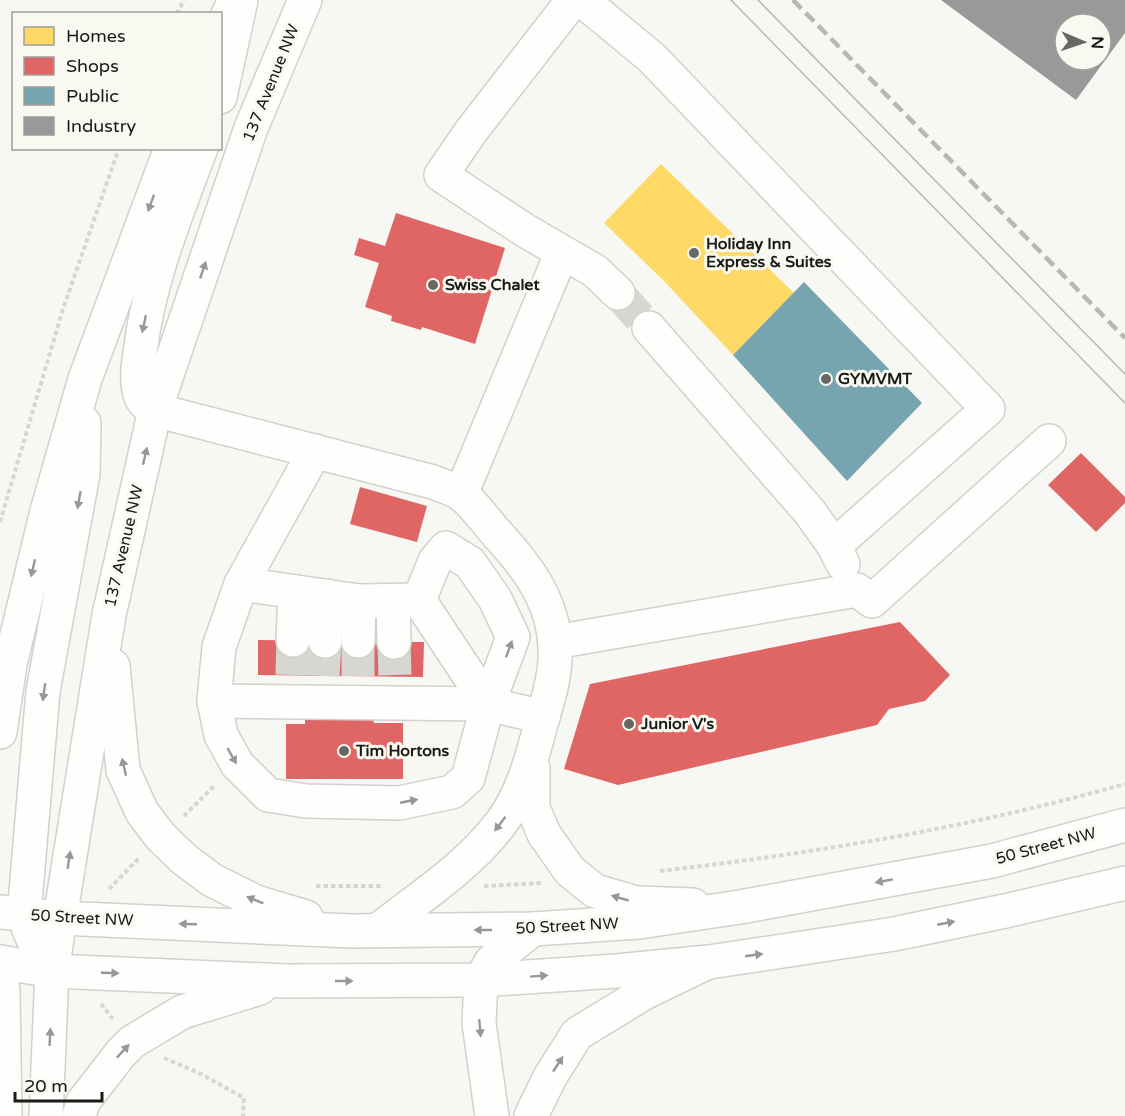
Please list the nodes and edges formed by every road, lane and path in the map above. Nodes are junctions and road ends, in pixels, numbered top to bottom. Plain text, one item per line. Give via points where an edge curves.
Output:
1 (235, 0) edge
2 (241, 0) edge
3 (305, 0) edge
4 (573, 0) edge
5 (582, 0) edge
6 (222, 28) edge
7 (222, 88) edge
8 (118, 150) edge
9 (170, 150) edge
10 (200, 150) edge
11 (562, 252) junction
12 (618, 293) tunnel mouth
13 (649, 328) tunnel mouth
14 (85, 379) junction
15 (155, 410) junction
16 (1049, 441) dead end
17 (315, 451) junction
18 (461, 494) junction
19 (0, 522) edge
20 (834, 546) junction
21 (241, 584) junction
22 (857, 590) junction
23 (295, 592) junction
24 (327, 596) junction
25 (406, 600) junction
26 (359, 601) junction
27 (109, 615) junction
28 (358, 641) tunnel mouth
29 (394, 642) tunnel mouth
30 (555, 642) junction
31 (5, 675) edge
32 (214, 701) junction
33 (489, 704) junction
34 (543, 717) junction
35 (0, 732) edge
36 (534, 752) junction
37 (1125, 784) edge
38 (1125, 825) edge
39 (659, 871) dead end
40 (580, 879) junction
41 (1125, 883) edge
42 (307, 886) dead end
43 (389, 886) dead end
44 (435, 886) junction
45 (740, 907) junction
46 (12, 914) edge
47 (60, 918) junction
48 (533, 929) junction
49 (364, 931) junction
50 (0, 962) edge
51 (710, 962) junction
52 (52, 971) junction
53 (481, 980) junction
54 (286, 981) junction
55 (158, 1055) dead end
56 (4, 1116) edge
57 (46, 1116) edge
58 (79, 1116) edge
59 (243, 1116) edge
60 (492, 1116) edge
61 (531, 1116) edge

1 - 6 main road
2 - 7 main road
15 -> 3 main road, 137 Avenue NW via 251,128
4 - 11 main road via 441,175
5 - 20 main road via 652,58 988,409
8 - 19 path via 63,309
9 -> 14 main road
10 -> 15 main road via 168,238 143,324 139,388 144,403
11 - 12 main road via 595,271
11 - 18 main road
13 - 20 main road via 809,511
14 -> 31 main road
14 -> 46 main road via 83,474 44,691
15 - 17 main road
27 -> 15 main road, 137 Avenue NW
16 - 22 main road via 872,601
17 - 18 main road via 433,482
17 - 21 main road
18 - 30 main road via 521,560 547,602
20 - 22 main road
21 - 23 main road
21 - 32 main road via 219,647
22 - 30 main road
23 - 24 main road
23 - 24 main road via 309,640
24 - 26 main road
25 - 26 main road
25 - 29 main road
25 - 33 main road
33 -> 25 main road via 513,637 495,599 470,563 446,548
26 - 28 main road
47 -> 27 main road, 137 Avenue NW
49 -> 27 main road via 256,902 212,880 161,837 142,812 123,770
30 - 34 main road via 555,661
31 - 35 main road
32 - 33 main road via 307,689 357,689 395,690
32 -> 33 main road via 221,735 237,764 268,795 306,801 399,803 452,792 468,778
33 - 34 main road
34 - 36 main road
36 - 40 main road via 533,808 544,834
36 -> 44 main road via 502,822 477,852
37 - 39 path via 936,830
38 -> 45 main road, 50 Street NW via 992,861
40 - 44 path via 522,885
45 -> 40 main road via 637,903 595,891
51 -> 41 main road via 894,934
42 - 43 path
44 - 49 main road
45 - 48 main road, 50 Street NW via 639,922
46 - 47 main road, 50 Street NW
46 - 52 main road
49 -> 47 main road, 50 Street NW
47 - 52 main road, 137 Avenue NW
48 -> 49 main road, 50 Street NW
48 - 53 main road via 490,963
50 - 52 main road
50 - 56 main road
53 -> 51 main road
61 -> 51 main road via 577,1034 644,993
52 -> 54 main road
57 -> 52 main road, 137 Avenue NW
54 -> 53 main road
53 -> 60 main road via 479,1023
58 -> 54 main road via 83,1102 121,1053 153,1028 182,1012
55 - 59 path via 244,1098

